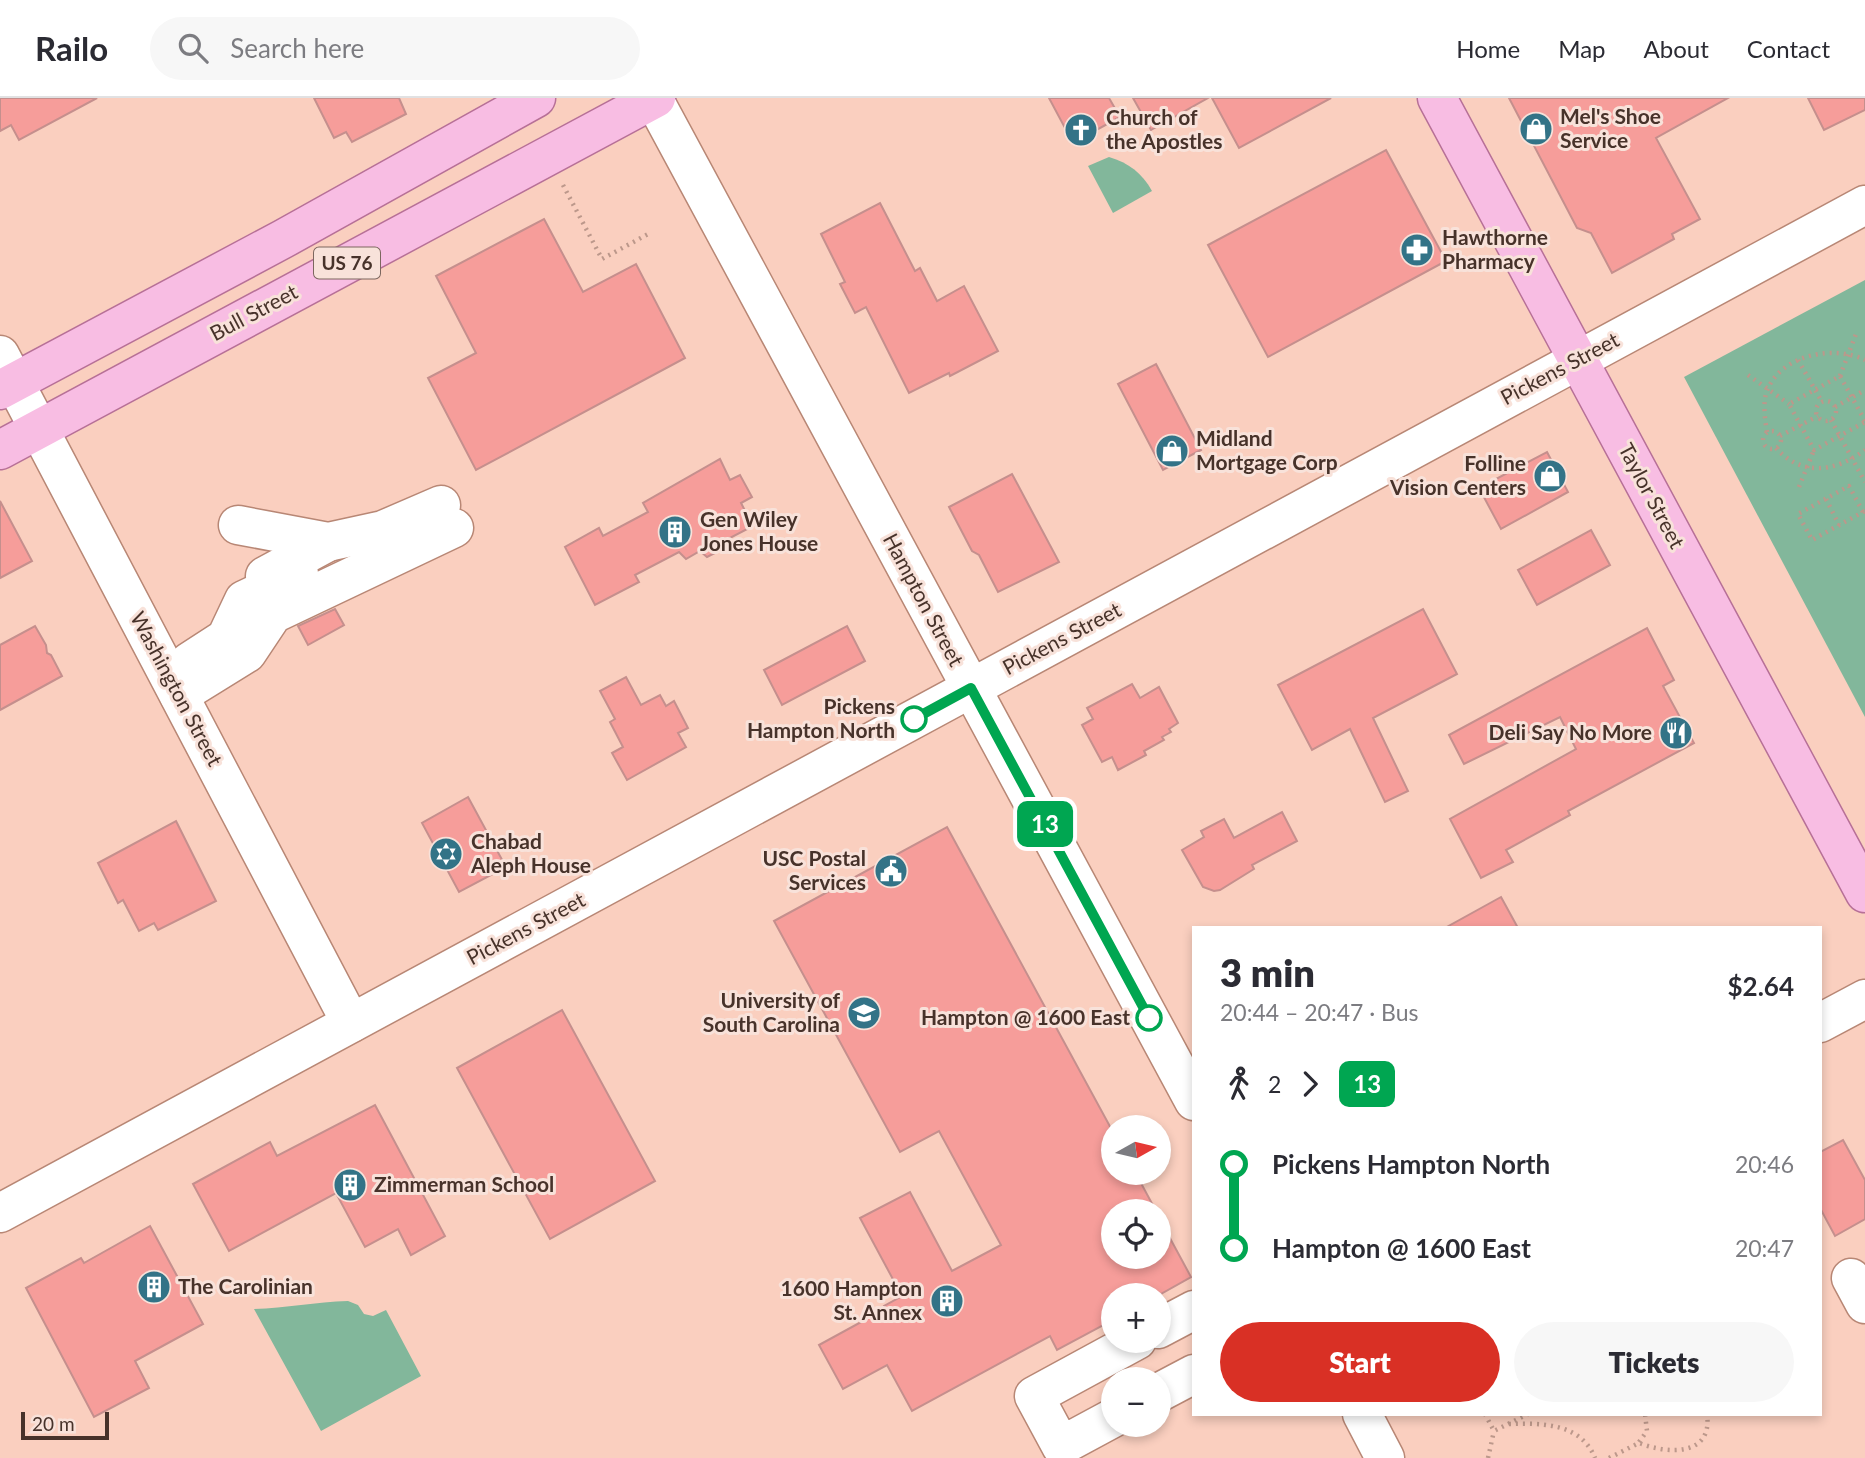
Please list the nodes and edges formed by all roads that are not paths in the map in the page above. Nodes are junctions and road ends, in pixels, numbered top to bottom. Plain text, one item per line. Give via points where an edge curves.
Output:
1 (536, 98) edge
2 (654, 98) edge
3 (1437, 98) edge
4 (1865, 205) edge
5 (1578, 360) junction
6 (5, 376) edge
7 (39, 428) junction
8 (0, 450) edge
9 (238, 525) dead end
10 (328, 542) junction
11 (172, 680) junction
12 (971, 688) junction
13 (1865, 893) edge
14 (1865, 999) edge
15 (1822, 1022) edge
16 (351, 1023) junction
17 (1192, 1097) edge
18 (0, 1213) edge
19 (1192, 1311) edge
20 (1171, 1322) edge
21 (1114, 1353) edge
22 (1192, 1375) edge
23 (1171, 1386) edge
24 (1363, 1416) edge
25 (1101, 1424) edge
26 (1385, 1458) edge

1 - 6 main road, US 76 via 283,239
2 - 7 main road, Bull Street / US 76
2 - 12 street, Hampton Street
3 - 5 main road, Taylor Street
4 - 5 street, Pickens Street
5 - 12 street, Pickens Street
5 - 13 main road, Taylor Street
6 - 7 street, Washington Street
7 - 8 main road, Bull Street / US 76
7 - 11 street, Washington Street
9 - 10 street
10 - 11 street via 233,592 218,628
10 - 11 street via 439,518 244,600 226,638
11 - 16 street, Washington Street
12 - 16 street, Pickens Street
12 - 17 street, Hampton Street
14 - 15 street
16 - 18 street, Pickens Street
19 - 20 street
21 - 25 street via 1034,1396 1061,1446
22 - 23 street
24 - 26 street

